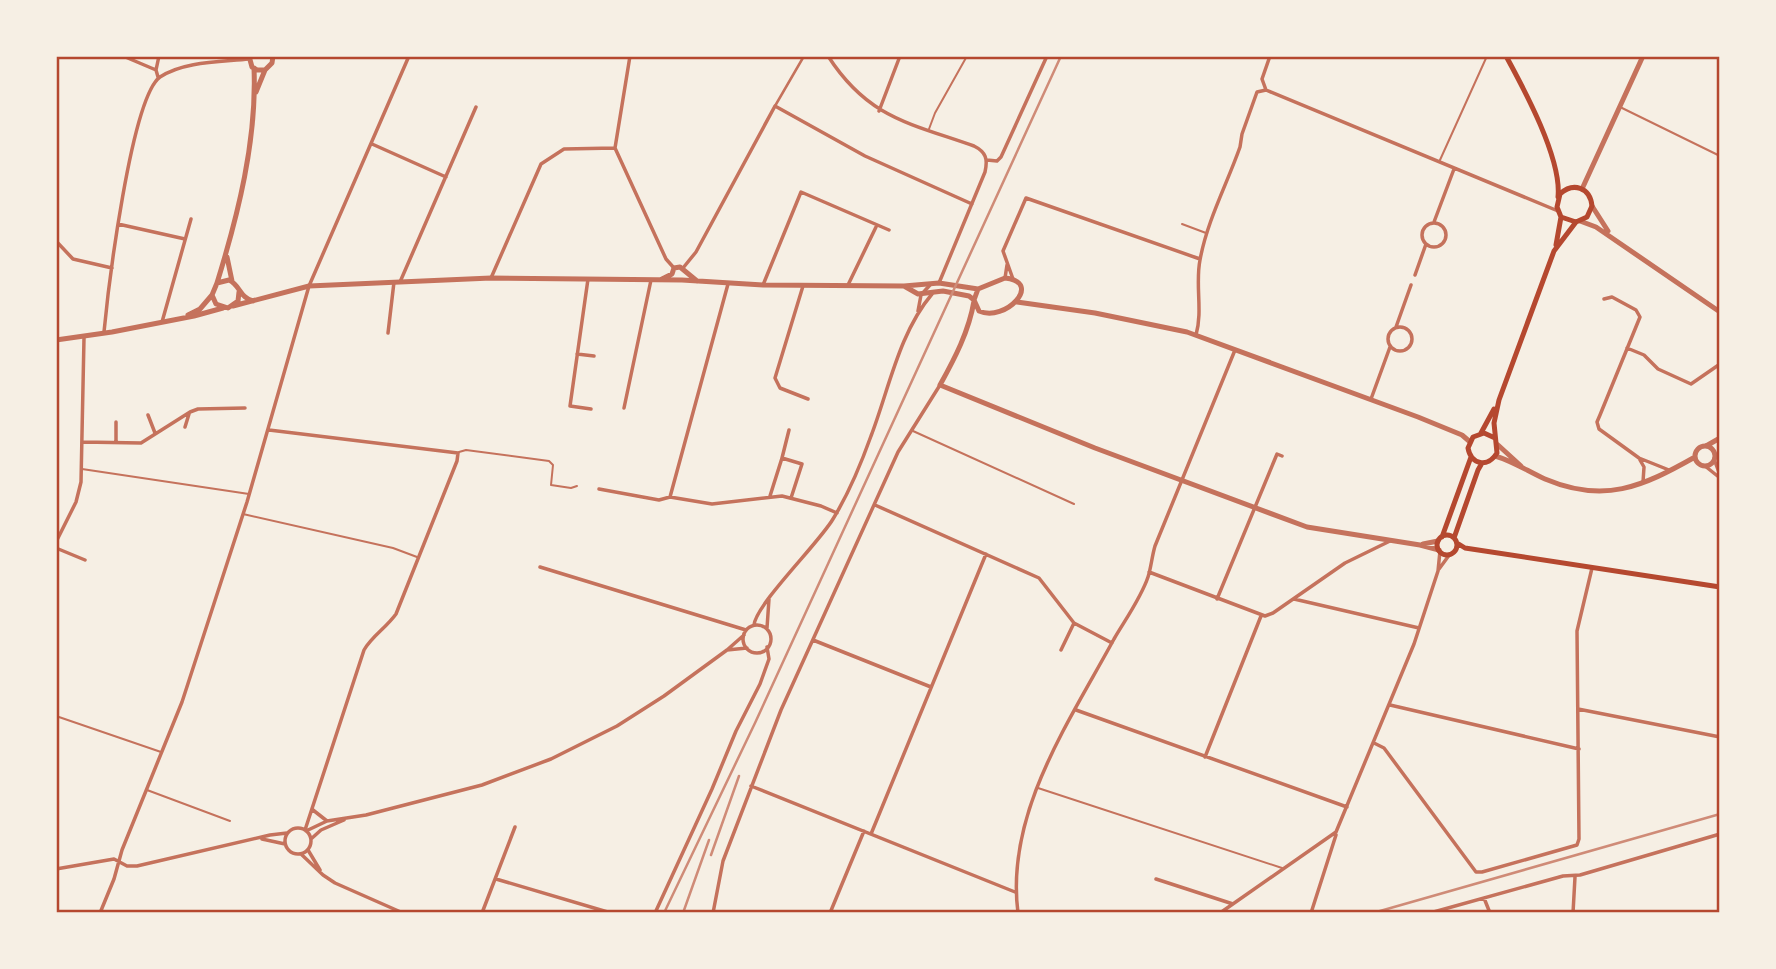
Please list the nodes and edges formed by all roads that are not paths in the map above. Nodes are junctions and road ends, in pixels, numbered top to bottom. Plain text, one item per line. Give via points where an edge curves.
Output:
1 (123, 56) edge
2 (159, 56) edge
3 (409, 56) edge
4 (631, 56) edge
5 (804, 56) edge
6 (828, 56) edge
7 (900, 56) edge
8 (967, 56) edge
9 (1047, 56) edge
10 (1270, 56) edge
11 (1487, 56) edge
12 (1506, 56) edge
13 (1643, 56) edge
14 (249, 57) edge
15 (275, 57) edge
16 (254, 68) junction
17 (156, 70) junction
18 (265, 70) junction
19 (159, 78) junction
20 (1266, 90) junction
21 (255, 95) junction
22 (775, 106) junction
23 (1620, 106) junction
24 (476, 107) dead end
25 (879, 111) junction
26 (929, 130) junction
27 (372, 145) junction
28 (615, 148) junction
29 (1720, 156) edge
30 (987, 160) junction
31 (1440, 160) junction
32 (1553, 162) junction
33 (1454, 169) junction
34 (446, 177) junction
35 (1572, 187) junction
36 (1582, 189) junction
37 (1558, 197) junction
38 (972, 204) junction
39 (1592, 206) junction
40 (1560, 214) junction
41 (191, 219) dead end
42 (1578, 222) junction
43 (1433, 223) junction
44 (118, 224) junction
45 (1182, 224) dead end
46 (876, 226) junction
47 (889, 230) dead end
48 (1207, 233) junction
49 (186, 239) junction
50 (1614, 239) junction
51 (56, 241) edge
52 (1427, 243) junction
53 (1554, 251) junction
54 (226, 253) junction
55 (1200, 259) junction
56 (1007, 265) junction
57 (112, 268) junction
58 (684, 269) junction
59 (673, 271) junction
60 (1415, 275) dead end
61 (491, 278) junction
62 (1005, 278) junction
63 (588, 279) junction
64 (1013, 279) junction
65 (651, 280) junction
66 (659, 280) junction
67 (232, 281) junction
68 (680, 281) junction
69 (397, 282) junction
70 (701, 282) junction
71 (217, 283) junction
72 (936, 283) junction
73 (728, 284) junction
74 (763, 285) junction
75 (803, 285) junction
76 (848, 285) junction
77 (1411, 285) dead end
78 (309, 286) junction
79 (904, 286) junction
80 (978, 289) junction
81 (239, 292) junction
82 (932, 294) junction
83 (212, 295) junction
84 (921, 295) junction
85 (1604, 299) dead end
86 (974, 300) junction
87 (253, 301) junction
88 (1017, 302) junction
89 (233, 306) junction
90 (223, 308) junction
91 (1720, 312) edge
92 (986, 313) junction
93 (918, 314) junction
94 (178, 320) junction
95 (970, 321) junction
96 (162, 322) junction
97 (1396, 327) junction
98 (388, 333) dead end
99 (103, 334) junction
100 (1196, 335) junction
101 (84, 338) junction
102 (56, 340) edge
103 (1390, 347) junction
104 (1627, 348) junction
105 (1235, 349) junction
106 (577, 354) junction
107 (594, 356) dead end
108 (1720, 364) edge
109 (940, 385) junction
110 (808, 399) dead end
111 (1371, 399) junction
112 (1499, 400) junction
113 (245, 408) dead end
114 (590, 408) dead end
115 (624, 408) dead end
116 (190, 412) junction
117 (148, 415) dead end
118 (116, 422) dead end
119 (185, 427) dead end
120 (269, 430) junction
121 (789, 430) dead end
122 (912, 430) junction
123 (155, 433) junction
124 (1480, 433) junction
125 (1720, 440) edge
126 (1469, 441) junction
127 (1496, 441) junction
128 (82, 442) junction
129 (116, 442) junction
130 (1706, 446) junction
131 (458, 453) junction
132 (1282, 456) dead end
133 (1495, 456) junction
134 (1714, 456) junction
135 (1471, 457) junction
136 (1695, 457) junction
137 (782, 458) junction
138 (1639, 458) junction
139 (1687, 461) junction
140 (1482, 463) junction
141 (1698, 464) junction
142 (1705, 466) junction
143 (1523, 468) junction
144 (81, 469) junction
145 (1669, 470) junction
146 (1720, 477) edge
147 (1182, 479) junction
148 (1643, 484) junction
149 (577, 486) dead end
150 (599, 489) dead end
151 (249, 494) junction
152 (770, 496) junction
153 (670, 497) junction
154 (791, 498) junction
155 (1074, 504) dead end
156 (875, 505) junction
157 (1254, 506) junction
158 (837, 513) junction
159 (243, 514) junction
160 (1440, 539) junction
161 (1391, 541) junction
162 (1455, 541) junction
163 (56, 542) edge
164 (1420, 545) junction
165 (56, 548) edge
166 (1464, 548) junction
167 (1439, 551) junction
168 (1452, 553) junction
169 (986, 554) junction
170 (418, 558) junction
171 (85, 560) dead end
172 (540, 567) dead end
173 (1592, 568) junction
174 (1438, 571) junction
175 (1149, 572) junction
176 (1720, 587) edge
177 (769, 599) junction
178 (1217, 599) junction
179 (1294, 600) junction
180 (1261, 616) junction
181 (1074, 623) junction
182 (754, 625) junction
183 (1419, 628) junction
184 (767, 630) junction
185 (745, 632) junction
186 (812, 640) junction
187 (1112, 643) junction
188 (767, 647) junction
189 (747, 648) junction
190 (727, 650) junction
191 (1062, 650) dead end
192 (931, 687) junction
193 (1390, 705) junction
194 (1578, 709) junction
195 (1076, 710) junction
196 (56, 716) edge
197 (1720, 737) edge
198 (1374, 743) junction
199 (1579, 749) junction
200 (162, 752) junction
201 (1205, 757) junction
202 (751, 786) junction
203 (1037, 788) junction
204 (146, 790) junction
205 (1347, 807) junction
206 (313, 810) junction
207 (346, 819) junction
208 (230, 821) dead end
209 (327, 821) junction
210 (515, 827) dead end
211 (306, 830) junction
212 (864, 831) junction
213 (1336, 832) junction
214 (287, 833) junction
215 (871, 834) junction
216 (1720, 834) edge
217 (260, 838) junction
218 (311, 839) junction
219 (285, 844) junction
220 (308, 849) junction
221 (300, 854) junction
222 (119, 861) junction
223 (56, 869) edge
224 (1284, 869) junction
225 (323, 875) junction
226 (1575, 876) junction
227 (496, 878) junction
228 (1156, 879) dead end
229 (1015, 892) junction
230 (1484, 898) junction
231 (1233, 904) junction
232 (100, 913) edge
233 (403, 913) edge
234 (482, 913) edge
235 (611, 913) edge
236 (655, 913) edge
237 (713, 913) edge
238 (830, 913) edge
239 (1018, 913) edge
240 (1220, 913) edge
241 (1311, 913) edge
242 (1430, 913) edge
243 (1490, 913) edge
244 (1573, 913) edge

1 - 17 street
2 - 17 street
3 - 27 street
4 - 28 street
5 - 22 street
6 - 25 street via 854,90
7 - 25 street
8 - 26 lane
9 - 30 street via 1001,157
10 - 20 street via 1262,79
11 - 31 lane
12 - 32 main road
13 - 23 street
14 - 16 street
14 - 19 street via 186,66
15 - 18 street
16 - 18 street
16 - 21 street
17 - 19 street
18 - 21 street
19 - 44 street via 142,106
20 - 31 street
20 - 48 street via 1257,92
21 - 54 street via 248,154
22 - 38 street via 865,156
22 - 58 street
23 - 29 lane
23 - 36 street
24 - 34 street
25 - 26 street
26 - 30 street via 974,146
27 - 34 street
27 - 78 street
28 - 59 street
28 - 61 street via 564,149 541,164
30 - 38 street
31 - 33 street
32 - 35 main road via 1561,179
32 - 37 main road
33 - 40 street
33 - 43 street
34 - 69 street
35 - 36 main road
35 - 37 main road
36 - 39 main road
37 - 40 main road
38 - 72 street
39 - 42 main road
39 - 50 street
40 - 42 main road
40 - 53 main road
41 - 49 street
42 - 50 street via 1594,225
42 - 53 main road
43 - 52 street via 1423,231
43 - 52 street via 1443,226 1445,239 1438,245
44 - 49 street
44 - 57 street
45 - 48 lane
46 - 47 street
46 - 74 street via 801,192
46 - 76 street
48 - 55 street
49 - 96 street
50 - 91 street
51 - 57 street via 73,259
52 - 60 street
53 - 112 main road
54 - 67 street
54 - 71 street
55 - 56 street via 1026,198 1003,251
55 - 100 street
56 - 62 street
56 - 64 street
57 - 99 street
58 - 59 street
58 - 68 street
58 - 70 street
59 - 66 street
59 - 68 street
61 - 63 street
61 - 69 street
62 - 64 street
62 - 80 street
63 - 65 street
63 - 106 street
64 - 88 street via 1021,290
65 - 66 street
65 - 115 street
66 - 68 street
67 - 71 street
67 - 81 street
68 - 70 street
69 - 78 street
69 - 98 street
70 - 73 street
71 - 83 street
72 - 79 street
72 - 80 street
72 - 84 street
73 - 74 street
73 - 153 street
74 - 75 street
75 - 76 street
75 - 110 street via 775,378 780,388
76 - 79 street
77 - 97 street
78 - 87 street
78 - 120 street
79 - 84 street
80 - 86 street
81 - 87 street
81 - 89 street
82 - 84 street
82 - 86 street via 943,290
82 - 93 street
83 - 90 street
83 - 94 street
84 - 93 street
85 - 104 street via 1612,297 1640,317
86 - 92 street via 979,311
86 - 95 street
87 - 89 street
88 - 92 street
88 - 100 street
89 - 90 street
90 - 94 street
92 - 95 street
93 - 158 street
94 - 96 street
95 - 109 street
96 - 99 street
97 - 103 street via 1388,334
97 - 103 street via 1407,329 1412,343 1401,352
99 - 101 street
100 - 105 street
101 - 102 street
101 - 128 street
103 - 111 street
104 - 108 street via 1691,384
104 - 138 street via 1597,422 1599,429
105 - 111 street
105 - 147 street
106 - 107 street
106 - 114 street via 570,406
109 - 122 street
109 - 147 street
111 - 126 street
112 - 124 main road
112 - 127 main road
113 - 116 street
116 - 119 street
116 - 123 street
117 - 123 street
118 - 129 street
120 - 131 street
120 - 151 street
121 - 137 street
122 - 155 lane
122 - 156 street
123 - 129 street via 141,443
124 - 126 main road
124 - 127 main road
125 - 130 street
125 - 134 street
126 - 135 main road
127 - 133 main road
127 - 143 street
128 - 129 street
128 - 144 street
130 - 134 street
130 - 136 street via 1697,449
131 - 149 lane via 466,450 549,461 553,466 551,485
131 - 170 street
132 - 157 street via 1277,454
133 - 140 main road
133 - 143 street
134 - 142 street
134 - 146 street
135 - 140 main road
135 - 160 main road
136 - 139 street
136 - 141 street
137 - 152 street
137 - 154 street via 802,464
138 - 145 street
138 - 148 street via 1644,467
139 - 141 street
139 - 145 street
140 - 162 main road
141 - 142 street
142 - 146 street
143 - 148 street via 1587,491 1616,491
144 - 151 lane
144 - 163 street via 76,502
145 - 148 street
147 - 157 street
147 - 175 street
150 - 153 street via 659,500
151 - 159 street
152 - 153 street via 712,504
152 - 154 street
154 - 158 street
156 - 169 street
156 - 186 street
157 - 161 street via 1307,527
157 - 178 street
158 - 177 street
159 - 170 lane via 393,548
159 - 200 street
160 - 162 main road via 1448,536
160 - 164 street
160 - 167 main road
161 - 164 street
161 - 179 street via 1345,563
162 - 166 main road
162 - 168 main road
164 - 167 street
165 - 171 street
166 - 168 main road
166 - 173 main road
167 - 168 main road
167 - 174 street
168 - 174 street
169 - 181 street via 1043,581
169 - 192 street
170 - 206 street via 396,614 364,650
172 - 185 street
173 - 176 main road
173 - 194 street via 1577,631
174 - 183 street
175 - 178 street
175 - 187 street
177 - 182 street
177 - 184 street
178 - 180 street
179 - 180 street
179 - 183 street
180 - 201 street
181 - 187 street
181 - 191 street
182 - 184 street
182 - 185 street
183 - 193 street
184 - 188 street
185 - 189 street
185 - 190 street
186 - 192 street
186 - 202 street
187 - 195 street
188 - 189 street via 760,652
188 - 236 street via 769,659 760,684
189 - 190 street
190 - 207 street via 642,710 551,759 482,785
192 - 215 street
193 - 198 street
193 - 199 street
194 - 197 street
194 - 199 street
195 - 201 street
195 - 203 street
196 - 200 lane
198 - 199 street via 1384,748 1476,872 1577,845
198 - 205 street
200 - 204 street
201 - 205 street
202 - 212 street
202 - 237 street via 723,861
203 - 224 lane
203 - 229 street
204 - 208 lane
204 - 222 street
205 - 213 street
206 - 209 street
206 - 211 street
207 - 209 street
207 - 218 street
209 - 211 street
210 - 227 street
211 - 214 street via 296,828
211 - 218 street
212 - 215 street
212 - 238 street
213 - 224 street
213 - 241 street
214 - 217 street
214 - 219 street
215 - 229 street
216 - 226 street
217 - 219 street
217 - 222 street via 137,866
218 - 220 street
219 - 221 street via 289,851
220 - 221 street
220 - 225 street
221 - 225 street
222 - 223 street
222 - 232 street
224 - 231 street
225 - 233 street
226 - 230 street
226 - 244 street
227 - 234 street
227 - 235 street
228 - 231 street
229 - 239 street
230 - 242 street
230 - 243 street
231 - 240 street

